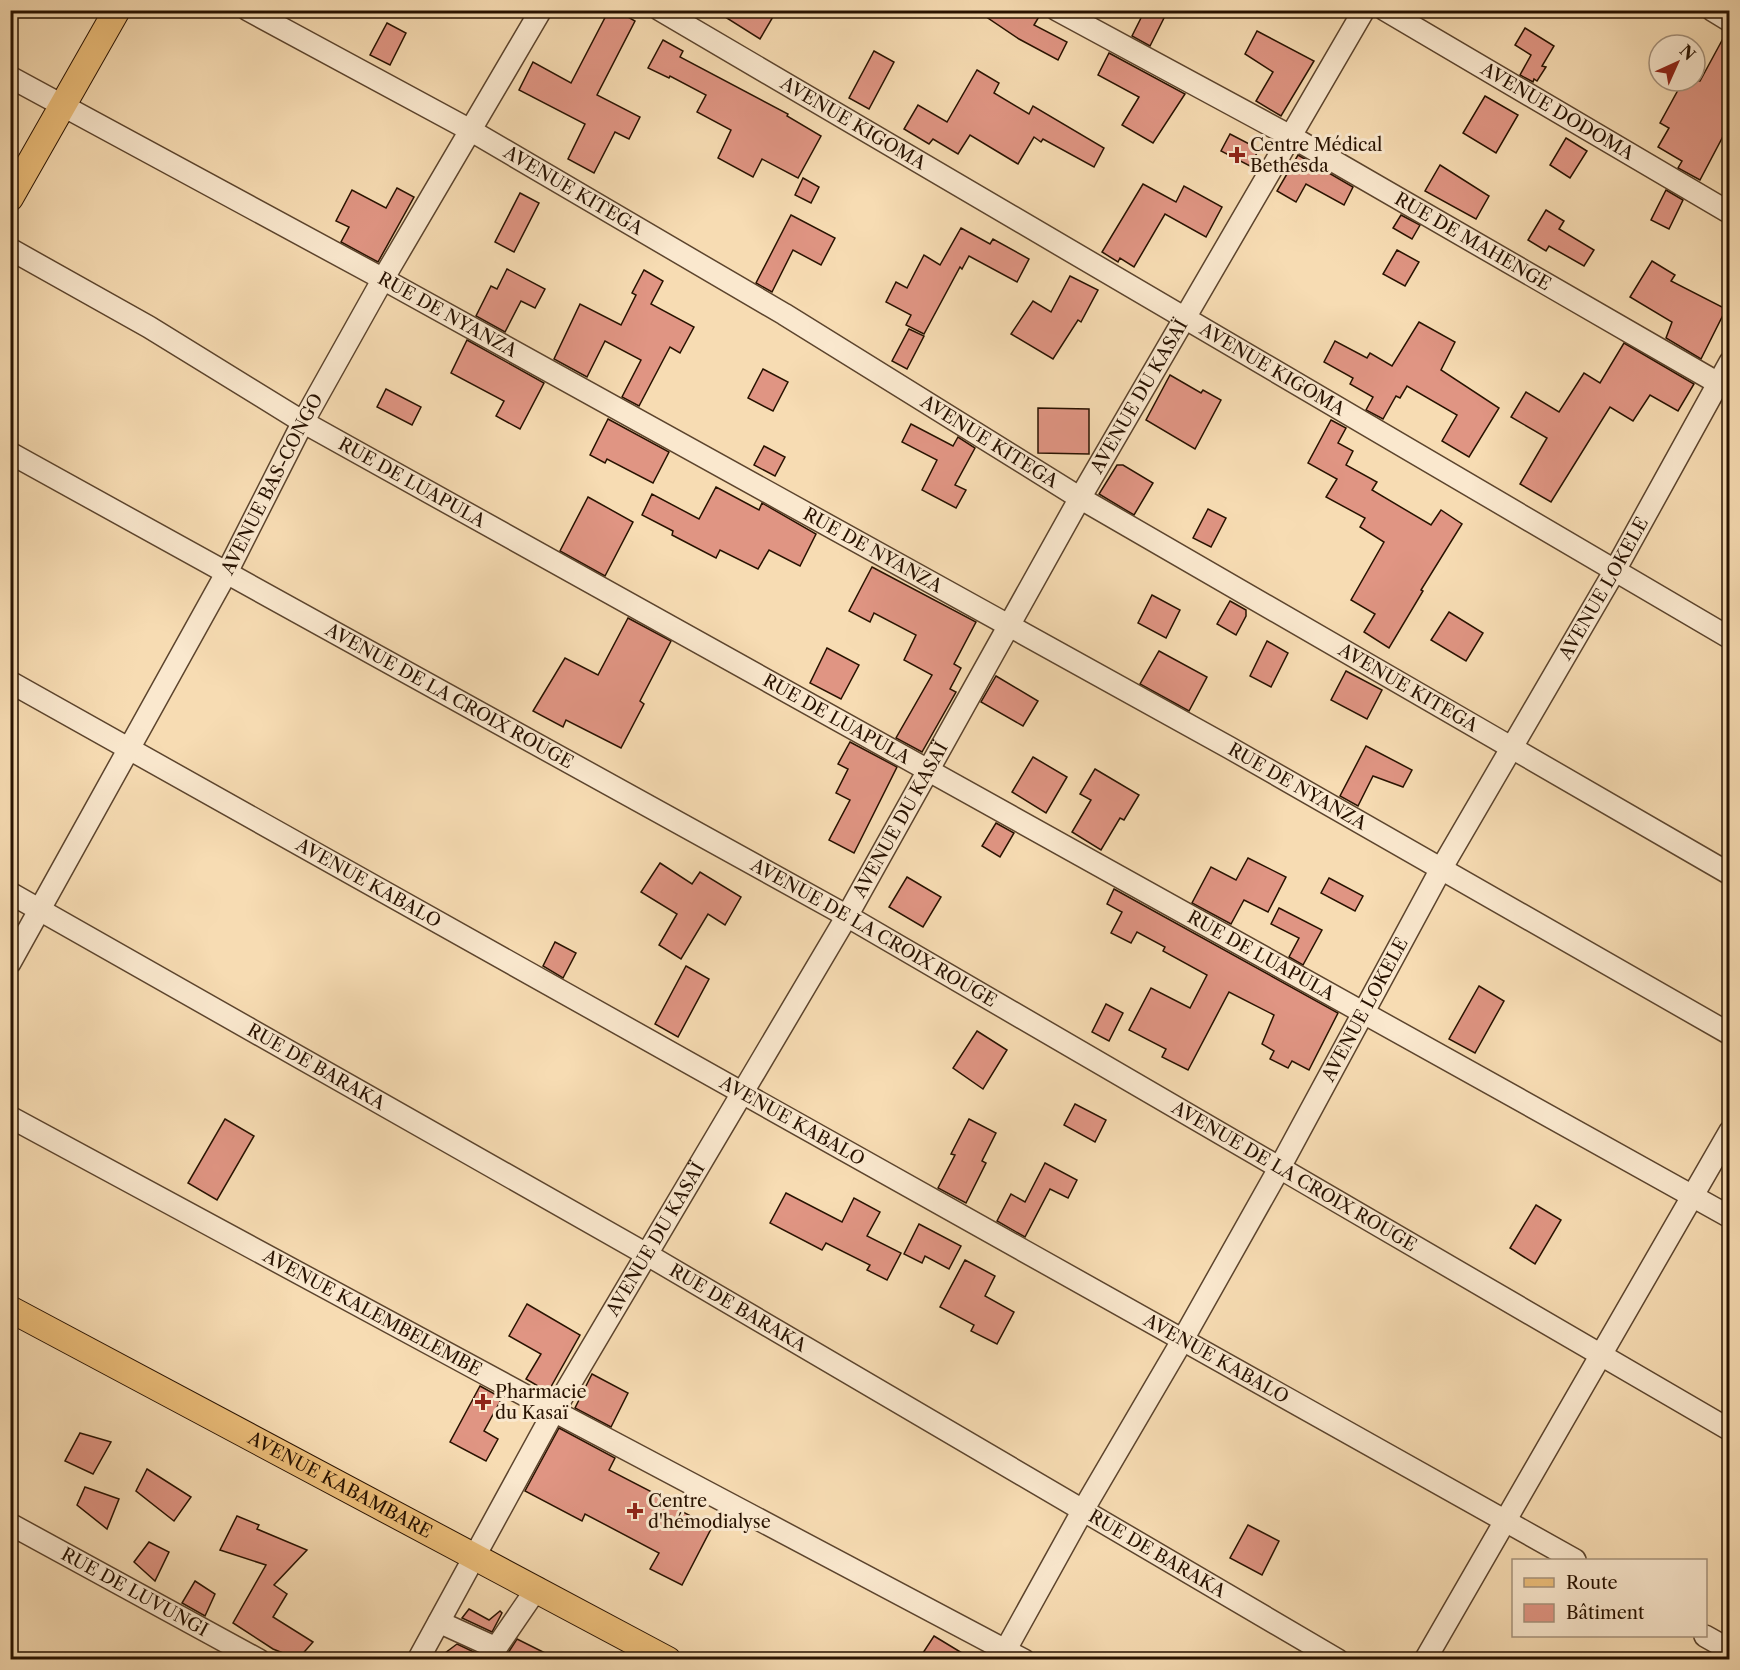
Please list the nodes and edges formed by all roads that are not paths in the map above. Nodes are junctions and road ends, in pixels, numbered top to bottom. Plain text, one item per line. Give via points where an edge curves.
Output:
1 (117, 10) edge
2 (248, 10) edge
3 (541, 10) edge
4 (660, 10) edge
5 (1057, 10) edge
6 (1364, 10) edge
7 (1385, 10) edge
8 (1712, 10) edge
9 (1730, 21) edge
10 (10, 77) edge
11 (63, 107) junction
12 (470, 130) junction
13 (1292, 137) junction
14 (10, 198) edge
15 (1730, 213) edge
16 (10, 249) edge
17 (382, 279) junction
18 (1184, 318) junction
19 (1730, 362) edge
20 (1724, 386) edge
21 (303, 422) junction
22 (10, 453) edge
23 (1080, 498) junction
24 (227, 572) junction
25 (1614, 572) junction
26 (1009, 627) junction
27 (1730, 638) edge
28 (10, 682) edge
29 (1511, 746) junction
30 (129, 750) junction
31 (928, 771) junction
32 (1441, 869) junction
33 (1730, 874) edge
34 (10, 893) edge
35 (40, 911) junction
36 (847, 916) junction
37 (10, 963) edge
38 (1364, 1012) junction
39 (1730, 1034) edge
40 (743, 1094) junction
41 (10, 1117) edge
42 (1730, 1131) edge
43 (1280, 1167) junction
44 (1693, 1196) junction
45 (1730, 1217) edge
46 (646, 1254) junction
47 (10, 1309) edge
48 (1182, 1341) junction
49 (1600, 1354) junction
50 (554, 1411) junction
51 (1730, 1430) edge
52 (1083, 1510) junction
53 (1505, 1520) junction
54 (10, 1524) edge
55 (476, 1556) junction
56 (1573, 1559) edge
57 (537, 1588) junction
58 (439, 1622) junction
59 (1707, 1637) edge
60 (1730, 1650) edge
61 (1010, 1656) edge
62 (259, 1659) edge
63 (418, 1659) edge
64 (668, 1659) edge
65 (1338, 1659) edge
66 (1425, 1659) edge

1 - 11 main road
2 - 12 street, AVENUE KITEGA
3 - 12 street, AVENUE BAS-CONGO
4 - 18 street, AVENUE KIGOMA
5 - 13 street, RUE DE MAHENGE
6 - 13 street, AVENUE DU KASAÏ
7 - 15 street, AVENUE DODOMA
8 - 9 street
10 - 11 street, RUE DE NYANZA
11 - 14 main road
11 - 17 street, RUE DE NYANZA
12 - 17 street, AVENUE BAS-CONGO
12 - 23 street, AVENUE KITEGA via 784,314
13 - 18 street, AVENUE DU KASAÏ
13 - 20 street, RUE DE MAHENGE
16 - 21 street, RUE DE LUAPULA via 149,327
17 - 21 street, AVENUE BAS-CONGO
17 - 26 street, RUE DE NYANZA
18 - 23 street, AVENUE DU KASAÏ
18 - 25 street, AVENUE KIGOMA
19 - 20 street, AVENUE LOKELE
20 - 25 street, AVENUE LOKELE
21 - 24 street, AVENUE BAS-CONGO
21 - 31 street, RUE DE LUAPULA
22 - 24 street, AVENUE DE LA CROIX ROUGE
23 - 26 street, AVENUE DU KASAÏ
23 - 29 street, AVENUE KITEGA
24 - 30 street, AVENUE BAS-CONGO
24 - 36 street, AVENUE DE LA CROIX ROUGE
25 - 27 street, AVENUE KIGOMA
25 - 29 street, AVENUE LOKELE
26 - 31 street, AVENUE DU KASAÏ
26 - 32 street, RUE DE NYANZA
28 - 30 street, AVENUE KABALO
29 - 32 street, AVENUE LOKELE
29 - 33 street, AVENUE KITEGA
30 - 35 street, AVENUE BAS-CONGO
30 - 40 street, AVENUE KABALO
31 - 36 street, AVENUE DU KASAÏ
31 - 38 street, RUE DE LUAPULA
32 - 38 street, AVENUE LOKELE
32 - 39 street, RUE DE NYANZA
34 - 35 street, RUE DE BARAKA
35 - 37 street, AVENUE BAS-CONGO
35 - 46 street, RUE DE BARAKA
36 - 40 street, AVENUE DU KASAÏ
36 - 43 street, AVENUE DE LA CROIX ROUGE
38 - 43 street, AVENUE LOKELE
38 - 44 street, RUE DE LUAPULA
40 - 46 street, AVENUE DU KASAÏ
40 - 48 street, AVENUE KABALO
41 - 50 street, AVENUE KALEMBELEMBE
42 - 44 street
43 - 48 street, AVENUE LOKELE
43 - 49 street, AVENUE DE LA CROIX ROUGE
44 - 45 street, RUE DE LUAPULA
44 - 49 street
46 - 50 street, AVENUE DU KASAÏ
46 - 52 street, RUE DE BARAKA
47 - 55 main road, AVENUE KABAMBARE
48 - 52 street, AVENUE LOKELE
48 - 53 street, AVENUE KABALO
49 - 51 street, AVENUE DE LA CROIX ROUGE
49 - 53 street
50 - 55 street, AVENUE DU KASAÏ
50 - 61 street, AVENUE KALEMBELEMBE
52 - 61 street, AVENUE LOKELE
52 - 65 street, RUE DE BARAKA
53 - 56 street, AVENUE KABALO
53 - 66 street
54 - 62 street, RUE DE LUVUNGI
55 - 57 main road, AVENUE KABAMBARE
55 - 58 street, AVENUE DU KASAÏ
57 - 58 street via 496,1648
57 - 64 main road, AVENUE KABAMBARE
58 - 63 street, AVENUE DU KASAÏ
59 - 60 street

